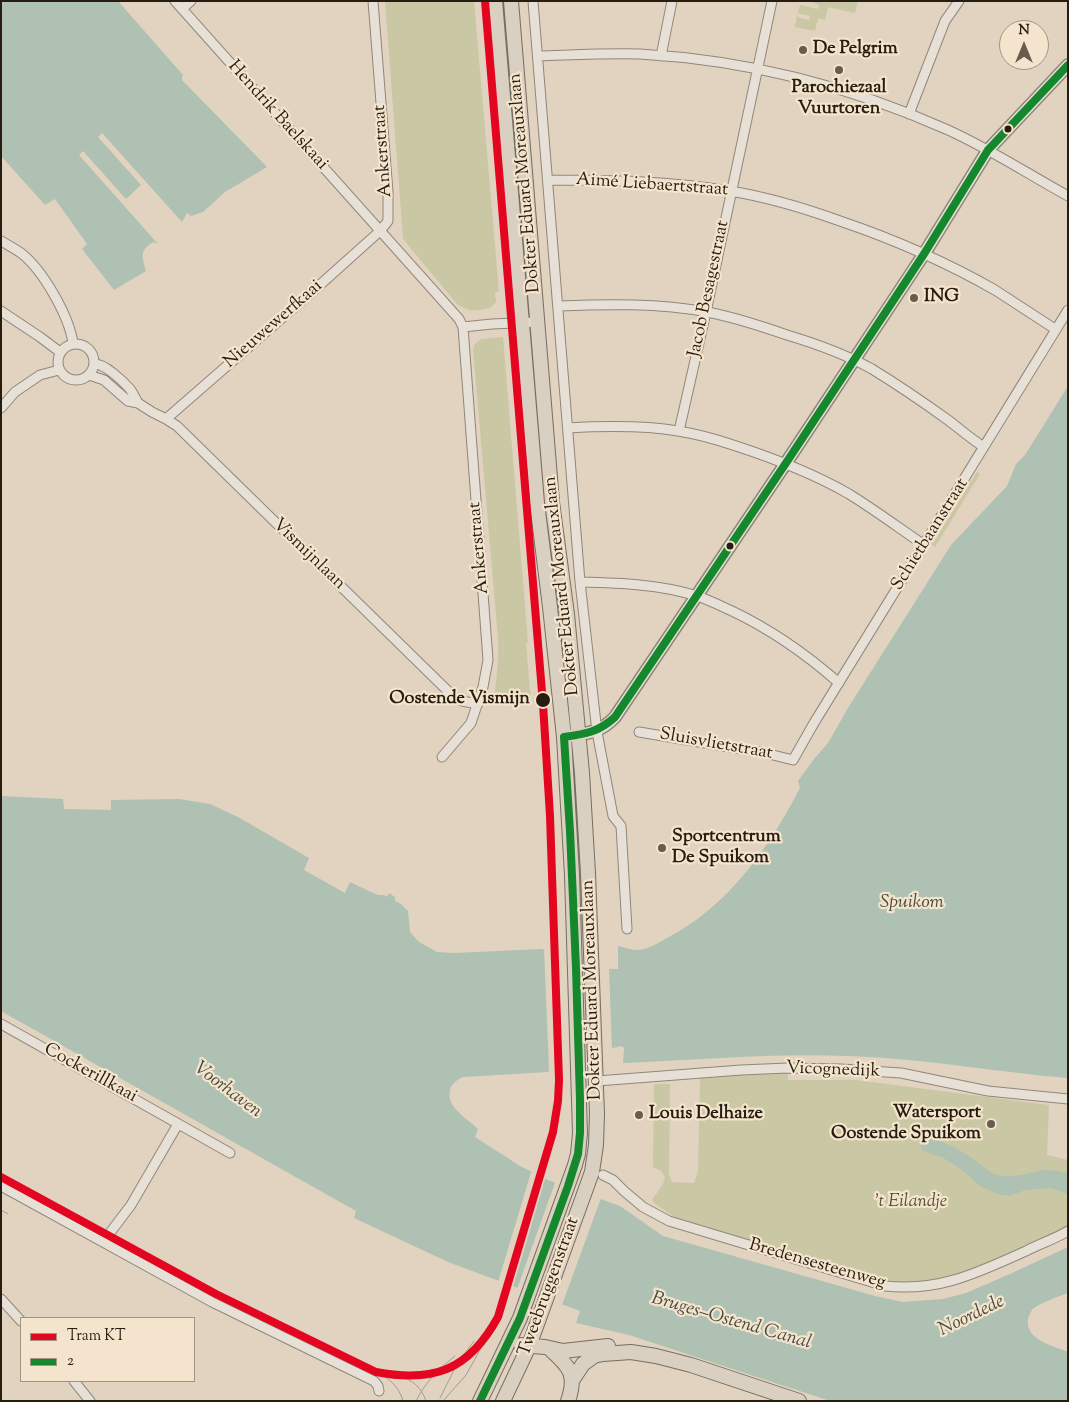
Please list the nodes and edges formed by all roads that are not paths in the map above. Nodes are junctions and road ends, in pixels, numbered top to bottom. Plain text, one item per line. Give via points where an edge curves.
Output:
1 (175, 1) edge
2 (191, 1) edge
3 (373, 1) edge
4 (495, 1) edge
5 (511, 1) edge
6 (533, 1) edge
7 (672, 1) edge
8 (772, 1) edge
9 (959, 1) edge
10 (182, 9) junction
11 (538, 56) junction
12 (661, 56) junction
13 (1068, 65) edge
14 (757, 69) junction
15 (909, 114) junction
16 (988, 150) junction
17 (549, 180) junction
18 (731, 191) junction
19 (1068, 196) edge
20 (380, 230) junction
21 (1, 241) edge
22 (924, 254) junction
23 (559, 306) junction
24 (1068, 310) edge
25 (1, 311) edge
26 (706, 312) junction
27 (522, 322) junction
28 (537, 322) junction
29 (463, 327) junction
30 (1056, 329) junction
31 (73, 344) junction
32 (60, 352) junction
33 (854, 360) junction
34 (95, 364) junction
35 (59, 370) junction
36 (89, 375) junction
37 (138, 403) junction
38 (1, 408) edge
39 (166, 419) junction
40 (568, 428) junction
41 (679, 431) junction
42 (984, 447) junction
43 (786, 463) junction
44 (924, 546) junction
45 (580, 582) junction
46 (697, 596) junction
47 (839, 683) junction
48 (478, 704) junction
49 (596, 732) junction
50 (639, 732) dead end
51 (578, 735) junction
52 (564, 737) junction
53 (442, 757) dead end
54 (793, 760) joint
55 (628, 929) dead end
56 (1, 1024) edge
57 (596, 1082) junction
58 (1068, 1099) edge
59 (178, 1124) junction
60 (230, 1153) dead end
61 (575, 1165) joint
62 (597, 1174) junction
63 (1, 1186) edge
64 (1068, 1230) edge
65 (103, 1242) junction
66 (1, 1299) edge
67 (20, 1320) edge
68 (508, 1344) junction
69 (529, 1346) junction
70 (552, 1350) junction
71 (631, 1352) junction
72 (573, 1378) junction
73 (75, 1382) edge
74 (380, 1391) dead end
75 (481, 1400) edge
76 (90, 1401) edge
77 (503, 1401) edge
78 (568, 1401) edge
79 (799, 1401) edge

1 - 10 street, Hendrik Baelskaai
2 - 10 street
3 - 20 street, Ankerstraat via 388,192 388,221
4 - 27 main road, Dokter Eduard Moreauxlaan
5 - 28 main road, Dokter Eduard Moreauxlaan
6 - 11 street, Dokter Eduard Moreauxlaan
7 - 12 street
8 - 14 street, Jacob Besagestraat
9 - 15 street via 945,21
10 - 20 street, Hendrik Baelskaai
11 - 12 street
11 - 17 street, Dokter Eduard Moreauxlaan
12 - 14 street
13 - 16 street
14 - 15 street via 826,86
14 - 18 street, Jacob Besagestraat
15 - 16 street
16 - 19 street
16 - 22 street
17 - 18 street, Aimé Liebaertstraat via 629,181
17 - 23 street, Dokter Eduard Moreauxlaan
18 - 22 street, Aimé Liebaertstraat via 819,213
18 - 26 street, Jacob Besagestraat
20 - 29 street
20 - 39 street, Nieuwewerfkaai
21 - 31 street via 22,254 45,280 68,322
22 - 30 street, Aimé Liebaertstraat via 995,291
22 - 33 street
23 - 26 street via 640,305
23 - 40 street, Dokter Eduard Moreauxlaan
24 - 30 street, Schietbaanstraat
25 - 32 street
26 - 33 street via 818,344
26 - 41 street, Jacob Besagestraat
27 - 28 street
27 - 29 street
27 - 52 main road, Dokter Eduard Moreauxlaan
28 - 51 main road, Dokter Eduard Moreauxlaan via 552,502
29 - 48 street, Ankerstraat via 488,642 487,674
30 - 42 street, Schietbaanstraat
31 - 32 street
31 - 34 street via 91,350
32 - 35 street
33 - 42 street via 913,395
33 - 43 street
34 - 36 street
34 - 37 street, Vismijnlaan via 116,376 130,389
35 - 36 street via 73,380 82,380
35 - 38 street via 40,375 15,392
36 - 37 street, Vismijnlaan via 104,380 128,401
37 - 39 street, Vismijnlaan
39 - 48 street, Vismijnlaan via 177,426 454,697
40 - 41 street via 606,426
40 - 45 street, Dokter Eduard Moreauxlaan
41 - 43 street via 713,438
42 - 44 street, Schietbaanstraat
43 - 44 street via 848,493
43 - 46 street
44 - 47 street, Schietbaanstraat
45 - 46 street via 618,583
45 - 49 street, Dokter Eduard Moreauxlaan
46 - 47 street via 787,641
46 - 49 street via 615,717
47 - 54 street, Schietbaanstraat
48 - 53 street, Ankerstraat via 471,723
49 - 51 street
49 - 55 street via 613,816 620,826
50 - 54 street, Sluisvlietstraat
51 - 52 street
51 - 57 main road, Dokter Eduard Moreauxlaan via 586,826
52 - 61 main road, Dokter Eduard Moreauxlaan via 576,968 580,1134
56 - 59 street, Cockerillkaai
57 - 58 street, Vicognedijk via 742,1070 841,1069 901,1073 988,1091
57 - 62 main road, Dokter Eduard Moreauxlaan
59 - 60 street, Cockerillkaai
59 - 65 street via 131,1205
61 - 68 main road, Tweebruggenstraat via 530,1293
62 - 64 street, Bredensesteenweg via 613,1180 643,1207 669,1221 885,1286 926,1287 950,1282
62 - 69 main road, Tweebruggenstraat via 585,1192
63 - 65 street
65 - 74 street via 212,1302 374,1381
66 - 67 street
68 - 69 main road
68 - 75 main road, Tweebruggenstraat
69 - 70 main road
69 - 77 main road, Tweebruggenstraat
70 - 71 main road via 619,1345
70 - 72 main road, Tweebruggenstraat
71 - 72 main road via 594,1356
71 - 79 main road via 691,1365
72 - 78 main road
73 - 76 street

